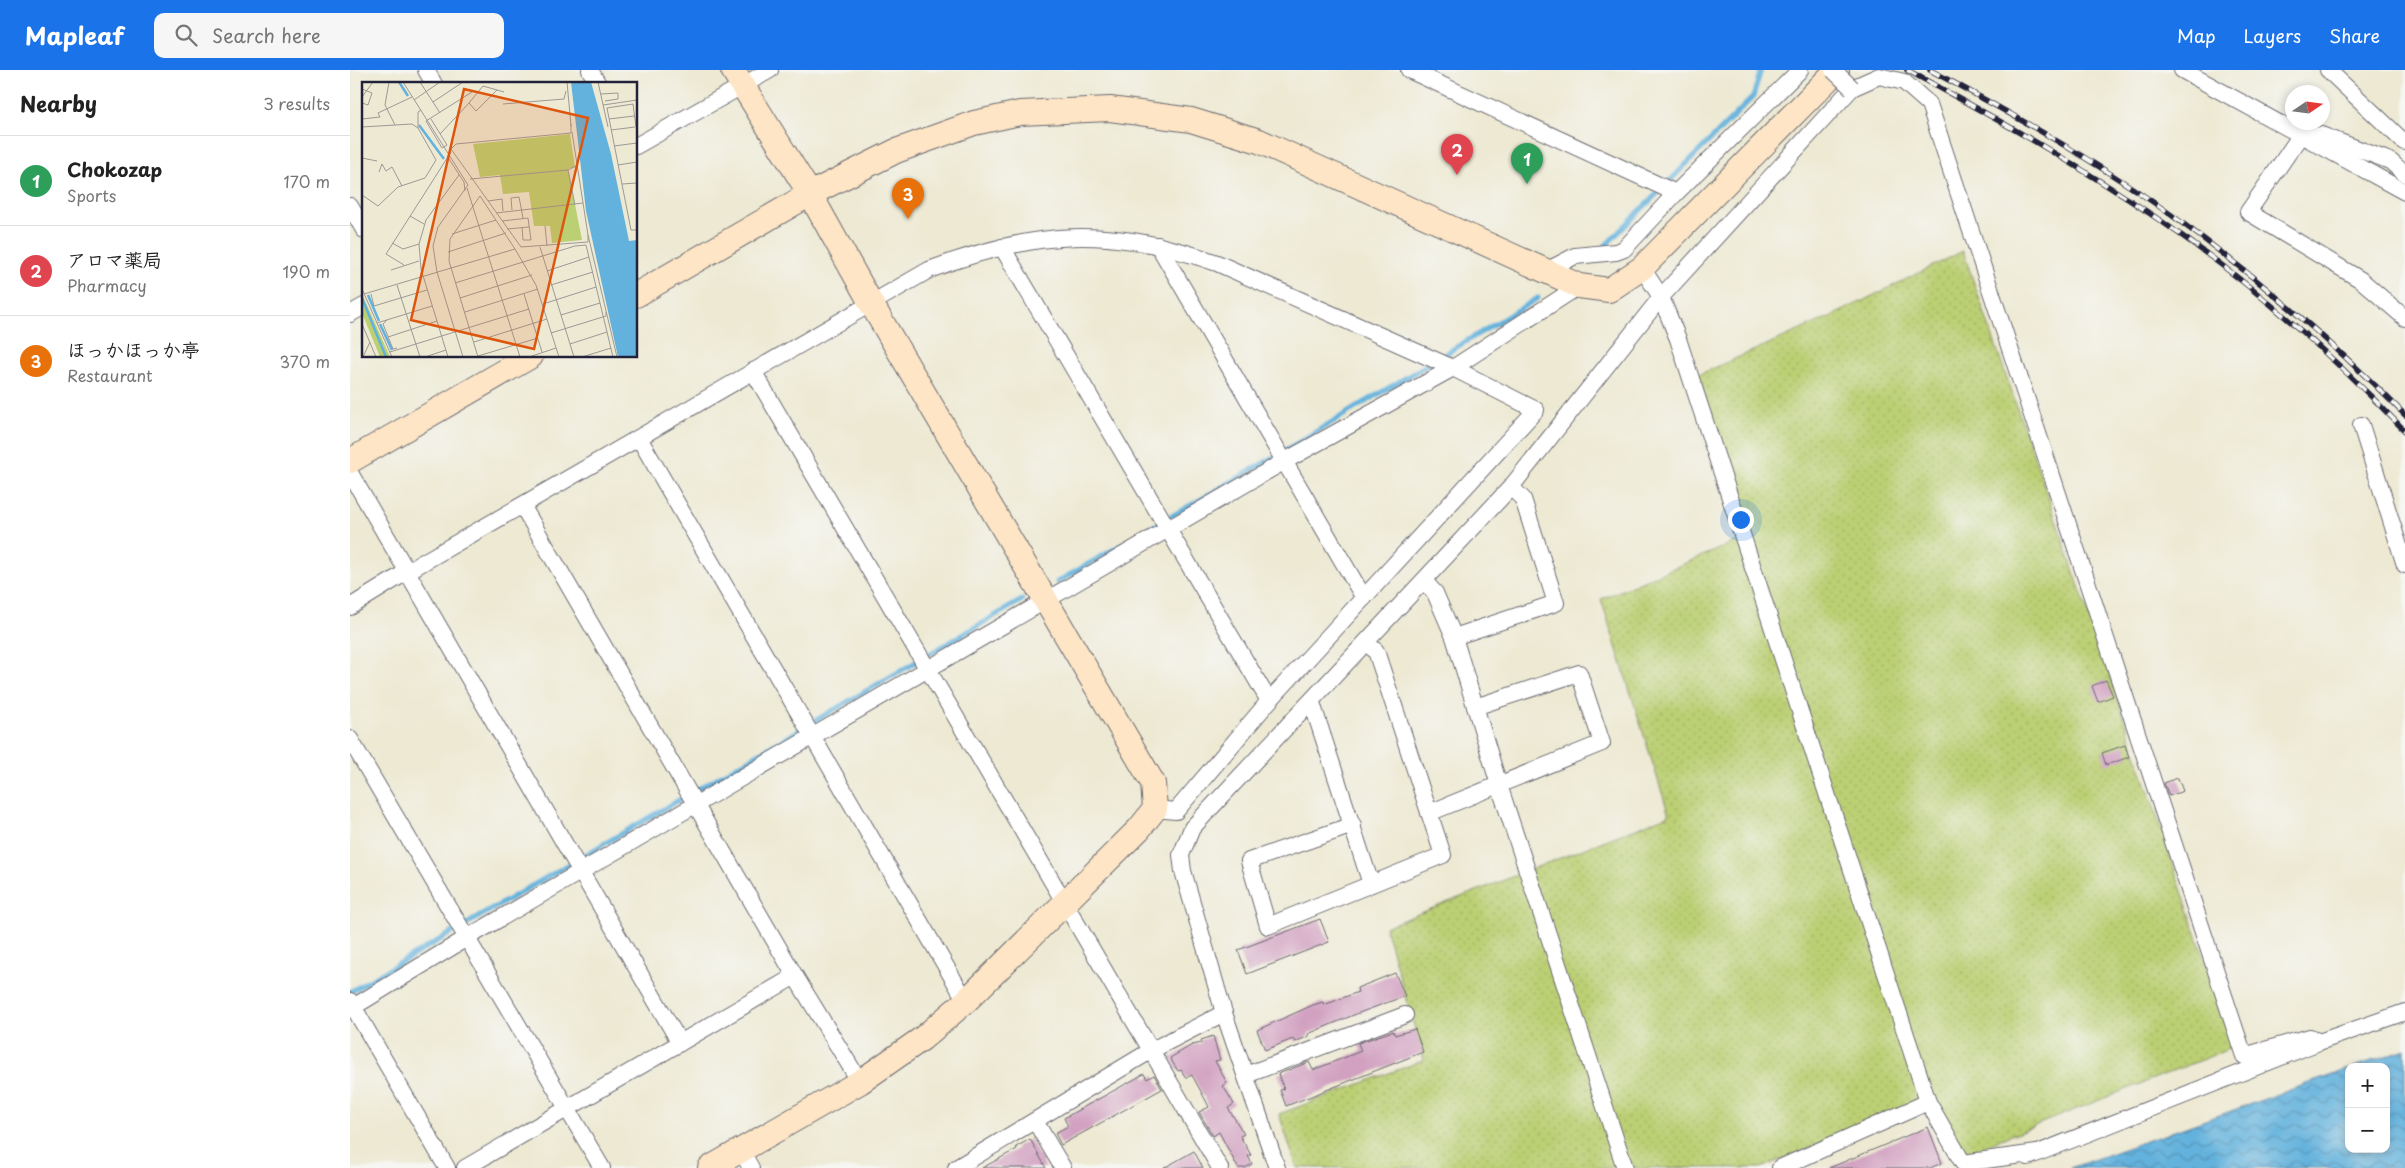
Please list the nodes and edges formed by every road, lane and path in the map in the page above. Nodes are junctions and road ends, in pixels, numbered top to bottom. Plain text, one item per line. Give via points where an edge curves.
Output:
1 (426, 70) edge
2 (590, 70) edge
3 (770, 70) edge
4 (1409, 70) edge
5 (1800, 70) edge
6 (1833, 70) edge
7 (2182, 70) edge
8 (2328, 70) edge
9 (738, 78) edge
10 (1844, 79) edge
11 (433, 82) edge
12 (597, 82) edge
13 (2300, 136) junction
14 (2404, 141) edge
15 (638, 145) edge
16 (2390, 161) junction
17 (2405, 174) edge
18 (1672, 191) junction
19 (2405, 192) edge
20 (810, 194) junction
21 (350, 206) edge
22 (362, 227) edge
23 (1158, 245) junction
24 (1002, 247) junction
25 (1642, 268) junction
26 (1546, 271) junction
27 (1580, 286) junction
28 (638, 294) edge
29 (1661, 297) junction
30 (872, 305) junction
31 (362, 307) edge
32 (350, 314) edge
33 (2405, 318) edge
34 (528, 358) edge
35 (1447, 366) junction
36 (753, 370) junction
37 (2361, 425) dead end
38 (639, 438) junction
39 (1280, 456) junction
40 (350, 461) edge
41 (350, 473) edge
42 (1511, 487) junction
43 (523, 507) junction
44 (1163, 524) junction
45 (2405, 565) edge
46 (408, 571) junction
47 (1424, 581) junction
48 (1364, 598) junction
49 (1046, 600) junction
50 (350, 607) edge
51 (1454, 637) junction
52 (1366, 643) junction
53 (924, 662) junction
54 (1269, 701) junction
55 (1312, 702) junction
56 (1475, 707) junction
57 (809, 730) junction
58 (350, 739) edge
59 (1499, 785) junction
60 (692, 798) junction
61 (1165, 810) junction
62 (1429, 813) junction
63 (1353, 825) junction
64 (1192, 828) junction
65 (577, 864) junction
66 (1371, 884) junction
67 (1064, 904) junction
68 (461, 932) junction
69 (795, 976) junction
70 (966, 1001) junction
71 (351, 1004) edge
72 (2405, 1012) edge
73 (1224, 1013) junction
74 (1405, 1015) dead end
75 (2319, 1042) junction
76 (680, 1043) junction
77 (1152, 1050) junction
78 (1246, 1075) junction
79 (860, 1082) junction
80 (1928, 1102) junction
81 (568, 1108) junction
82 (1036, 1121) junction
83 (2037, 1153) junction
84 (746, 1159) edge
85 (447, 1168) edge
86 (465, 1168) edge
87 (602, 1168) edge
88 (710, 1168) edge
89 (956, 1168) edge
90 (1063, 1168) edge
91 (1220, 1168) edge
92 (1276, 1168) edge
93 (1625, 1168) edge
94 (1780, 1168) edge
95 (2000, 1168) edge

1 - 11 street
2 - 12 street
3 - 9 street
4 - 18 street
5 - 18 street
6 - 10 street, bridge
7 - 13 street
8 - 14 street
9 - 15 street
9 - 20 street
10 - 25 street
10 - 29 street
10 - 75 street via 1878,76 1904,82 1929,104 2244,1056 2310,1037
13 - 16 street via 2321,135
13 - 19 street
13 - 33 street via 2248,212 2360,280
14 - 16 street via 2396,148
16 - 17 street
18 - 26 street via 1624,249 1575,256
20 - 26 street via 896,151 974,123 1020,113 1110,109 1191,120 1259,141
20 - 28 street
20 - 30 street
21 - 22 street
23 - 24 street via 1081,236 1036,239
23 - 35 street via 1217,263
23 - 39 street
24 - 30 street via 929,270
24 - 44 street
25 - 27 street via 1609,290
25 - 29 street
26 - 27 street
27 - 35 street
29 - 42 street
29 - 80 street via 1678,339
30 - 36 street
30 - 49 street
31 - 32 street
34 - 40 street
35 - 39 street
35 - 48 street via 1536,410
36 - 38 street
36 - 53 street
37 - 45 street
38 - 43 street
38 - 57 street
39 - 44 street
39 - 48 street
41 - 46 street
42 - 47 street
42 - 51 street via 1523,499 1556,603
43 - 46 street
43 - 60 street
44 - 49 street
44 - 54 street
46 - 50 street
46 - 65 street
47 - 51 street via 1435,593
47 - 52 street
48 - 54 street
49 - 53 street
49 - 61 street via 1153,783
51 - 56 street
52 - 55 street
52 - 62 street via 1376,651
53 - 57 street
53 - 67 street
54 - 61 street
55 - 63 street
55 - 64 street
56 - 59 street
56 - 59 street via 1580,673 1602,743
57 - 60 street
57 - 70 street
58 - 68 street
59 - 62 street
59 - 93 street
60 - 65 street
60 - 69 street
61 - 64 street
61 - 67 street via 1139,829
62 - 66 street via 1443,855
63 - 66 street
63 - 66 street via 1248,861 1268,926
64 - 73 street via 1181,855 1183,871
65 - 68 street
65 - 76 street
67 - 70 street
67 - 77 street
68 - 71 street
68 - 81 street
69 - 76 street
69 - 79 street
70 - 79 street via 893,1061
71 - 85 street
72 - 75 street
73 - 77 street
73 - 78 street
74 - 78 street
75 - 83 street
76 - 81 street
77 - 82 street
77 - 91 street
78 - 92 street
79 - 84 street
80 - 83 street via 1963,1163
80 - 94 street
81 - 86 street
81 - 87 street
82 - 89 street
82 - 90 street
83 - 95 street
84 - 88 street

